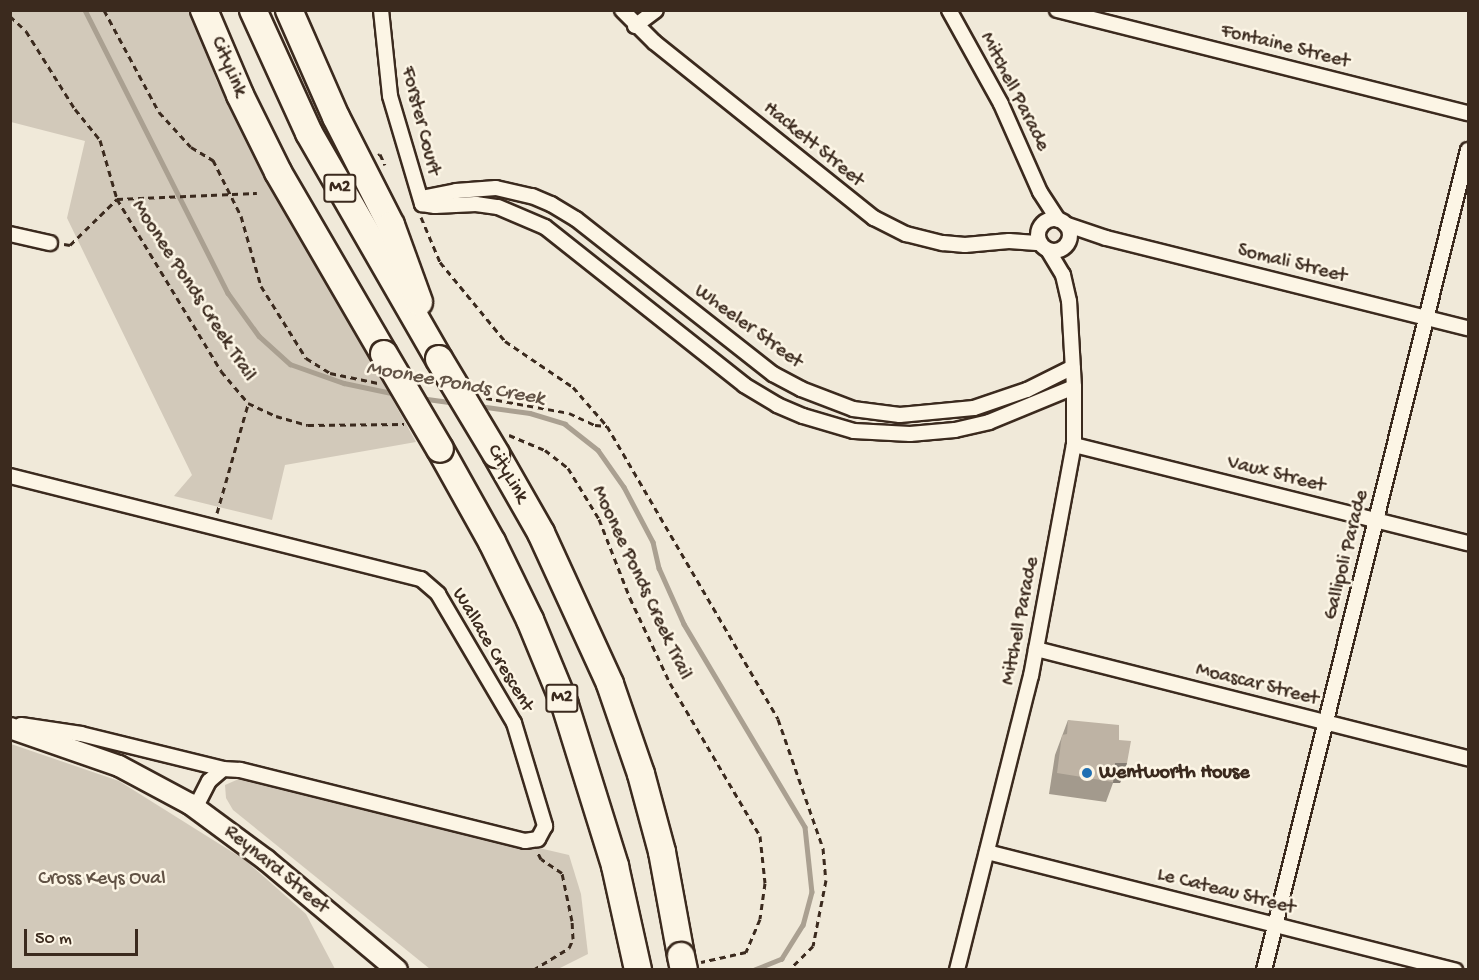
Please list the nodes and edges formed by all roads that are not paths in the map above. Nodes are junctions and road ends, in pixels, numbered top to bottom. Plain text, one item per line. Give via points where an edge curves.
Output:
1 (204, 10) edge
2 (253, 10) edge
3 (289, 10) edge
4 (381, 10) edge
5 (622, 10) edge
6 (656, 10) edge
7 (1056, 10) edge
8 (955, 12) edge
9 (635, 26) junction
10 (1468, 113) edge
11 (1468, 150) edge
12 (1040, 192) junction
13 (421, 201) junction
14 (1062, 222) junction
15 (1041, 226) junction
16 (10, 234) edge
17 (1106, 238) junction
18 (1009, 241) junction
19 (50, 243) road end
20 (1067, 243) junction
21 (1044, 246) junction
22 (1063, 275) junction
23 (1427, 318) junction
24 (1468, 328) edge
25 (439, 358) junction
26 (1073, 367) junction
27 (1074, 387) junction
28 (1074, 445) junction
29 (10, 476) edge
30 (1376, 520) junction
31 (1468, 543) edge
32 (1036, 649) junction
33 (1326, 722) junction
34 (10, 723) edge
35 (10, 728) edge
36 (1468, 758) edge
37 (223, 769) junction
38 (196, 807) junction
39 (987, 852) junction
40 (1275, 925) junction
41 (687, 963) edge
42 (637, 968) edge
43 (397, 969) edge
44 (957, 969) edge
45 (1264, 969) edge
46 (1455, 969) edge

1 - 42 highway, CityLink / M2, bridge via 278,172 440,449 530,620 565,705 615,866
2 - 25 highway, CityLink / M2 via 309,133
3 - 25 highway via 391,225
4 - 13 street, Forster Court via 390,96
5 - 9 street, Hackett Street
6 - 9 street
7 - 10 street, Fontaine Street
8 - 12 street, Mitchell Parade via 1017,134
9 - 18 street, Hackett Street via 874,218 906,234 943,243 964,246
11 - 23 street, Gallipoli Parade
12 - 14 street, Mitchell Parade
12 - 15 street, Mitchell Parade
13 - 26 street, Wheeler Street via 456,191 496,188 551,204 576,219 773,374 853,409 900,416 974,408 1027,390
13 - 27 street via 435,206 486,205 526,217 561,238 744,385 777,405 827,424 880,434 955,430 999,418
14 - 15 street via 1049,220
14 - 17 street, Somali Street
14 - 20 street via 1070,232
15 - 18 street, Hackett Street
15 - 21 street
16 - 19 street
17 - 20 street, Somali Street via 1088,237
17 - 23 street, Somali Street
18 - 21 street, Hackett Street
20 - 21 street via 1058,250
20 - 22 street, Mitchell Parade
21 - 22 street, Mitchell Parade
22 - 26 street, Mitchell Parade via 1069,301
23 - 24 street, Somali Street
23 - 30 street, Gallipoli Parade
25 - 41 highway, CityLink / M2, bridge via 500,444 610,684 641,774
26 - 27 street, Mitchell Parade
27 - 28 street, Mitchell Parade
28 - 30 street, Vaux Street
28 - 32 street, Mitchell Parade
29 - 37 street, Wallace Crescent via 415,577 438,594 517,730 545,821 544,831 538,839 525,841
30 - 31 street, Vaux Street
30 - 33 street, Gallipoli Parade
32 - 33 street, Moascar Street
32 - 39 street, Mitchell Parade
33 - 36 street, Moascar Street
33 - 40 street, Gallipoli Parade
34 - 37 street via 81,734
35 - 38 street, Reynard Street via 84,752 148,779
37 - 38 street via 209,781
38 - 43 street, Reynard Street
39 - 40 street, Le Cateau Street
39 - 44 street, Mitchell Parade
40 - 45 street, Gallipoli Parade
40 - 46 street, Le Cateau Street

